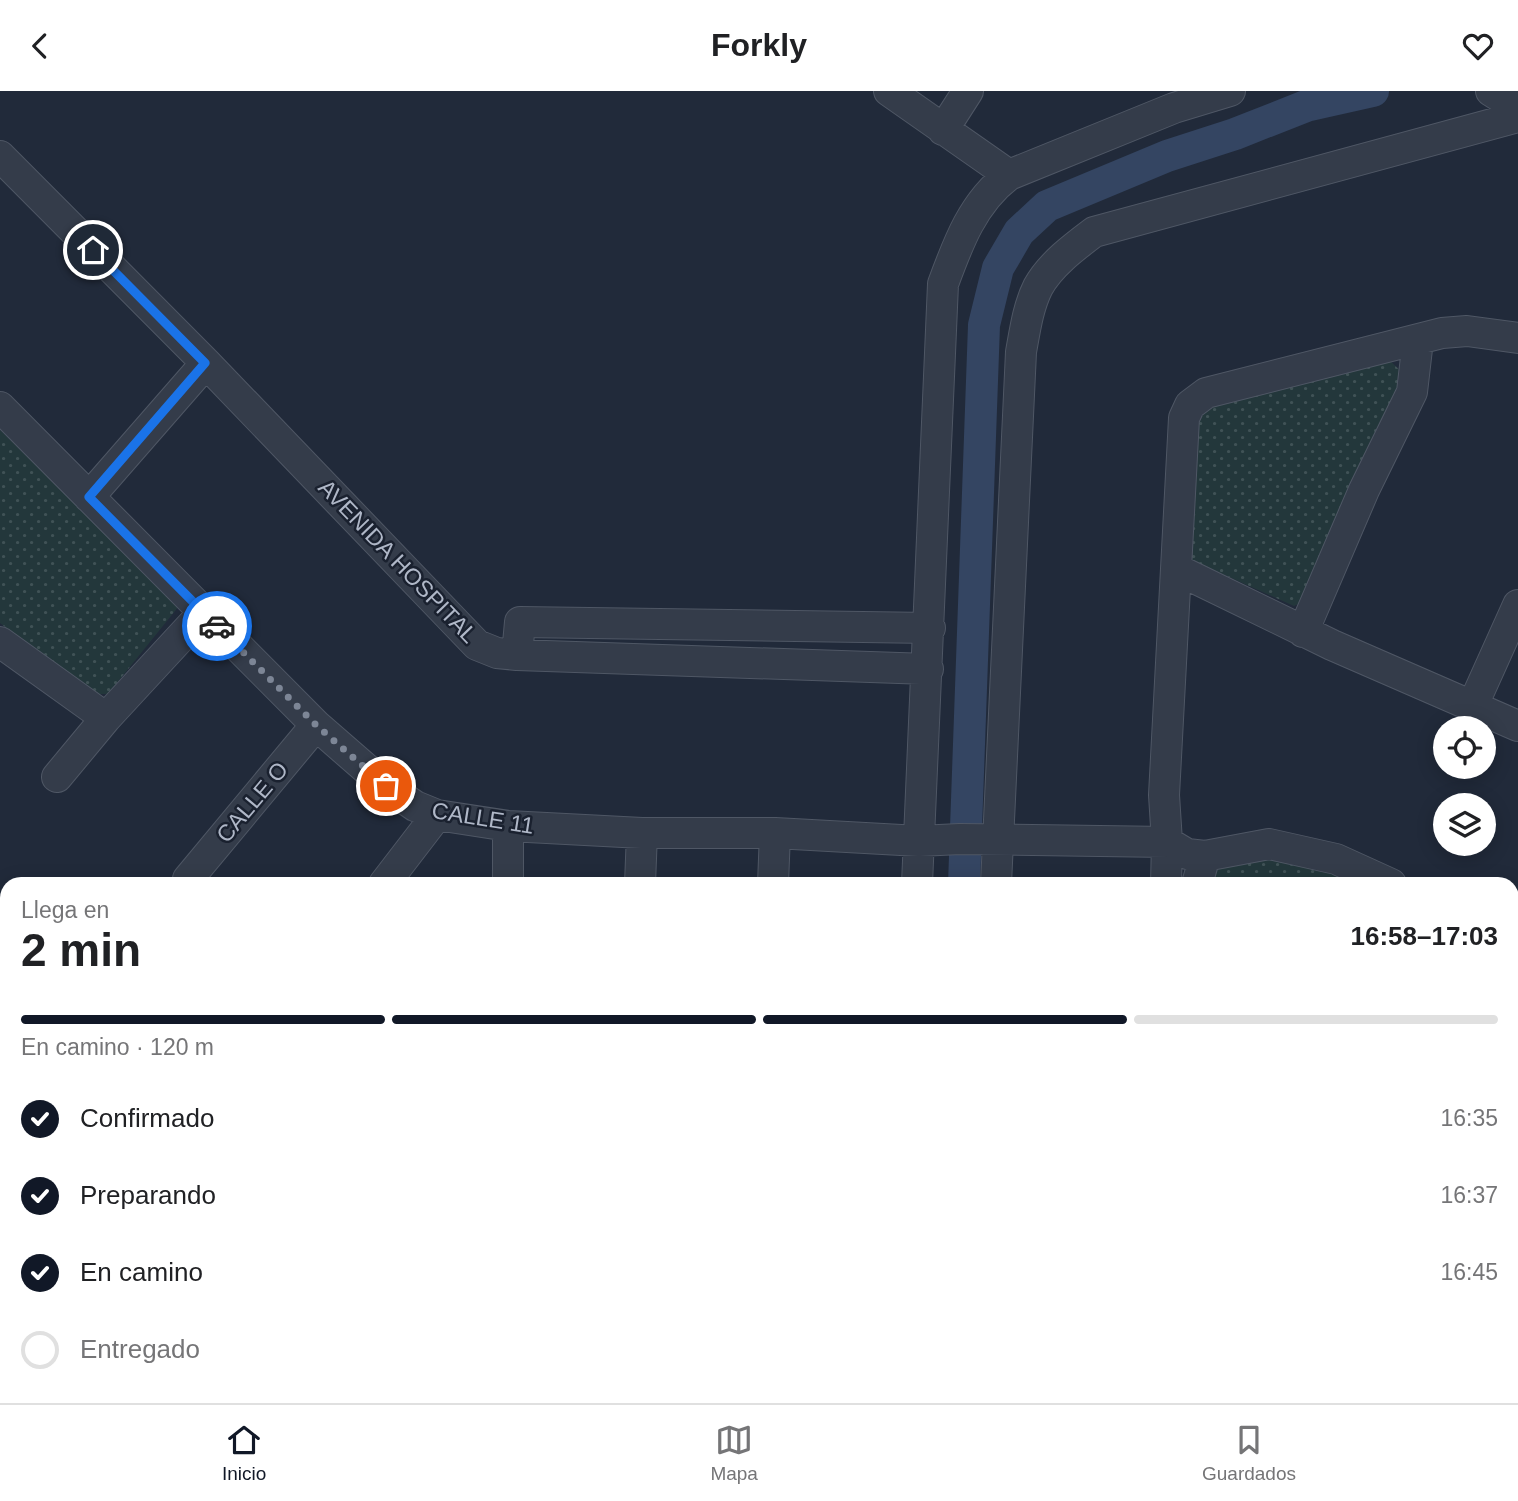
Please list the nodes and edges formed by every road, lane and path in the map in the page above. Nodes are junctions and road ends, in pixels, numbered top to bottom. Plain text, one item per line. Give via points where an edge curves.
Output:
1 (889, 91) edge
2 (968, 91) edge
3 (1230, 91) edge
4 (1491, 91) edge
5 (1518, 108) edge
6 (1518, 117) edge
7 (943, 130) junction
8 (0, 156) edge
9 (1009, 175) junction
10 (1518, 338) edge
11 (1418, 339) junction
12 (205, 363) junction
13 (0, 407) edge
14 (89, 497) junction
15 (1178, 570) junction
16 (1518, 605) edge
17 (204, 612) junction
18 (930, 628) junction
19 (1303, 632) junction
20 (0, 642) edge
21 (517, 655) junction
22 (928, 669) junction
23 (1474, 705) junction
24 (106, 718) junction
25 (316, 725) junction
26 (1518, 726) edge
27 (57, 777) dead end
28 (437, 815) junction
29 (508, 826) junction
30 (642, 833) junction
31 (775, 833) junction
32 (977, 840) junction
33 (919, 841) junction
34 (1167, 842) junction
35 (1201, 870) edge
36 (190, 877) edge
37 (389, 877) edge
38 (508, 877) edge
39 (640, 877) edge
40 (773, 877) edge
41 (917, 877) edge
42 (993, 877) edge
43 (1166, 877) edge
44 (1376, 877) edge

1 - 7 street
2 - 7 street
3 - 9 street via 1174,108
4 - 5 street
6 - 32 street via 1094,232 1039,286 1021,352
7 - 9 street
8 - 12 street, AVENIDA HOSPITAL
9 - 18 street via 995,185 961,236 943,284
10 - 11 street via 1467,331
11 - 15 street via 1206,393 1190,405 1184,418
11 - 19 street via 1412,392
12 - 14 street
12 - 21 street, AVENIDA HOSPITAL via 477,645
13 - 14 street, CALLE 11
14 - 17 street, CALLE 11
15 - 19 street
15 - 34 street via 1164,795
16 - 23 street
17 - 24 street
17 - 25 street, CALLE 11
18 - 21 street via 520,622
18 - 22 street
19 - 23 street
20 - 24 street
21 - 22 street, AVENIDA HOSPITAL
22 - 33 street
23 - 26 street
24 - 27 street
25 - 28 street, CALLE 11 via 386,786
25 - 36 street, CALLE O
28 - 29 street, CALLE 11
28 - 37 street
29 - 30 street, CALLE 11
29 - 38 street
30 - 31 street, CALLE 11
30 - 39 street
31 - 33 street, CALLE 11
31 - 40 street
32 - 33 street, CALLE 11
32 - 34 street, CALLE 11
32 - 42 street
33 - 41 street
34 - 35 street
34 - 43 street
35 - 44 street via 1269,844 1336,859

